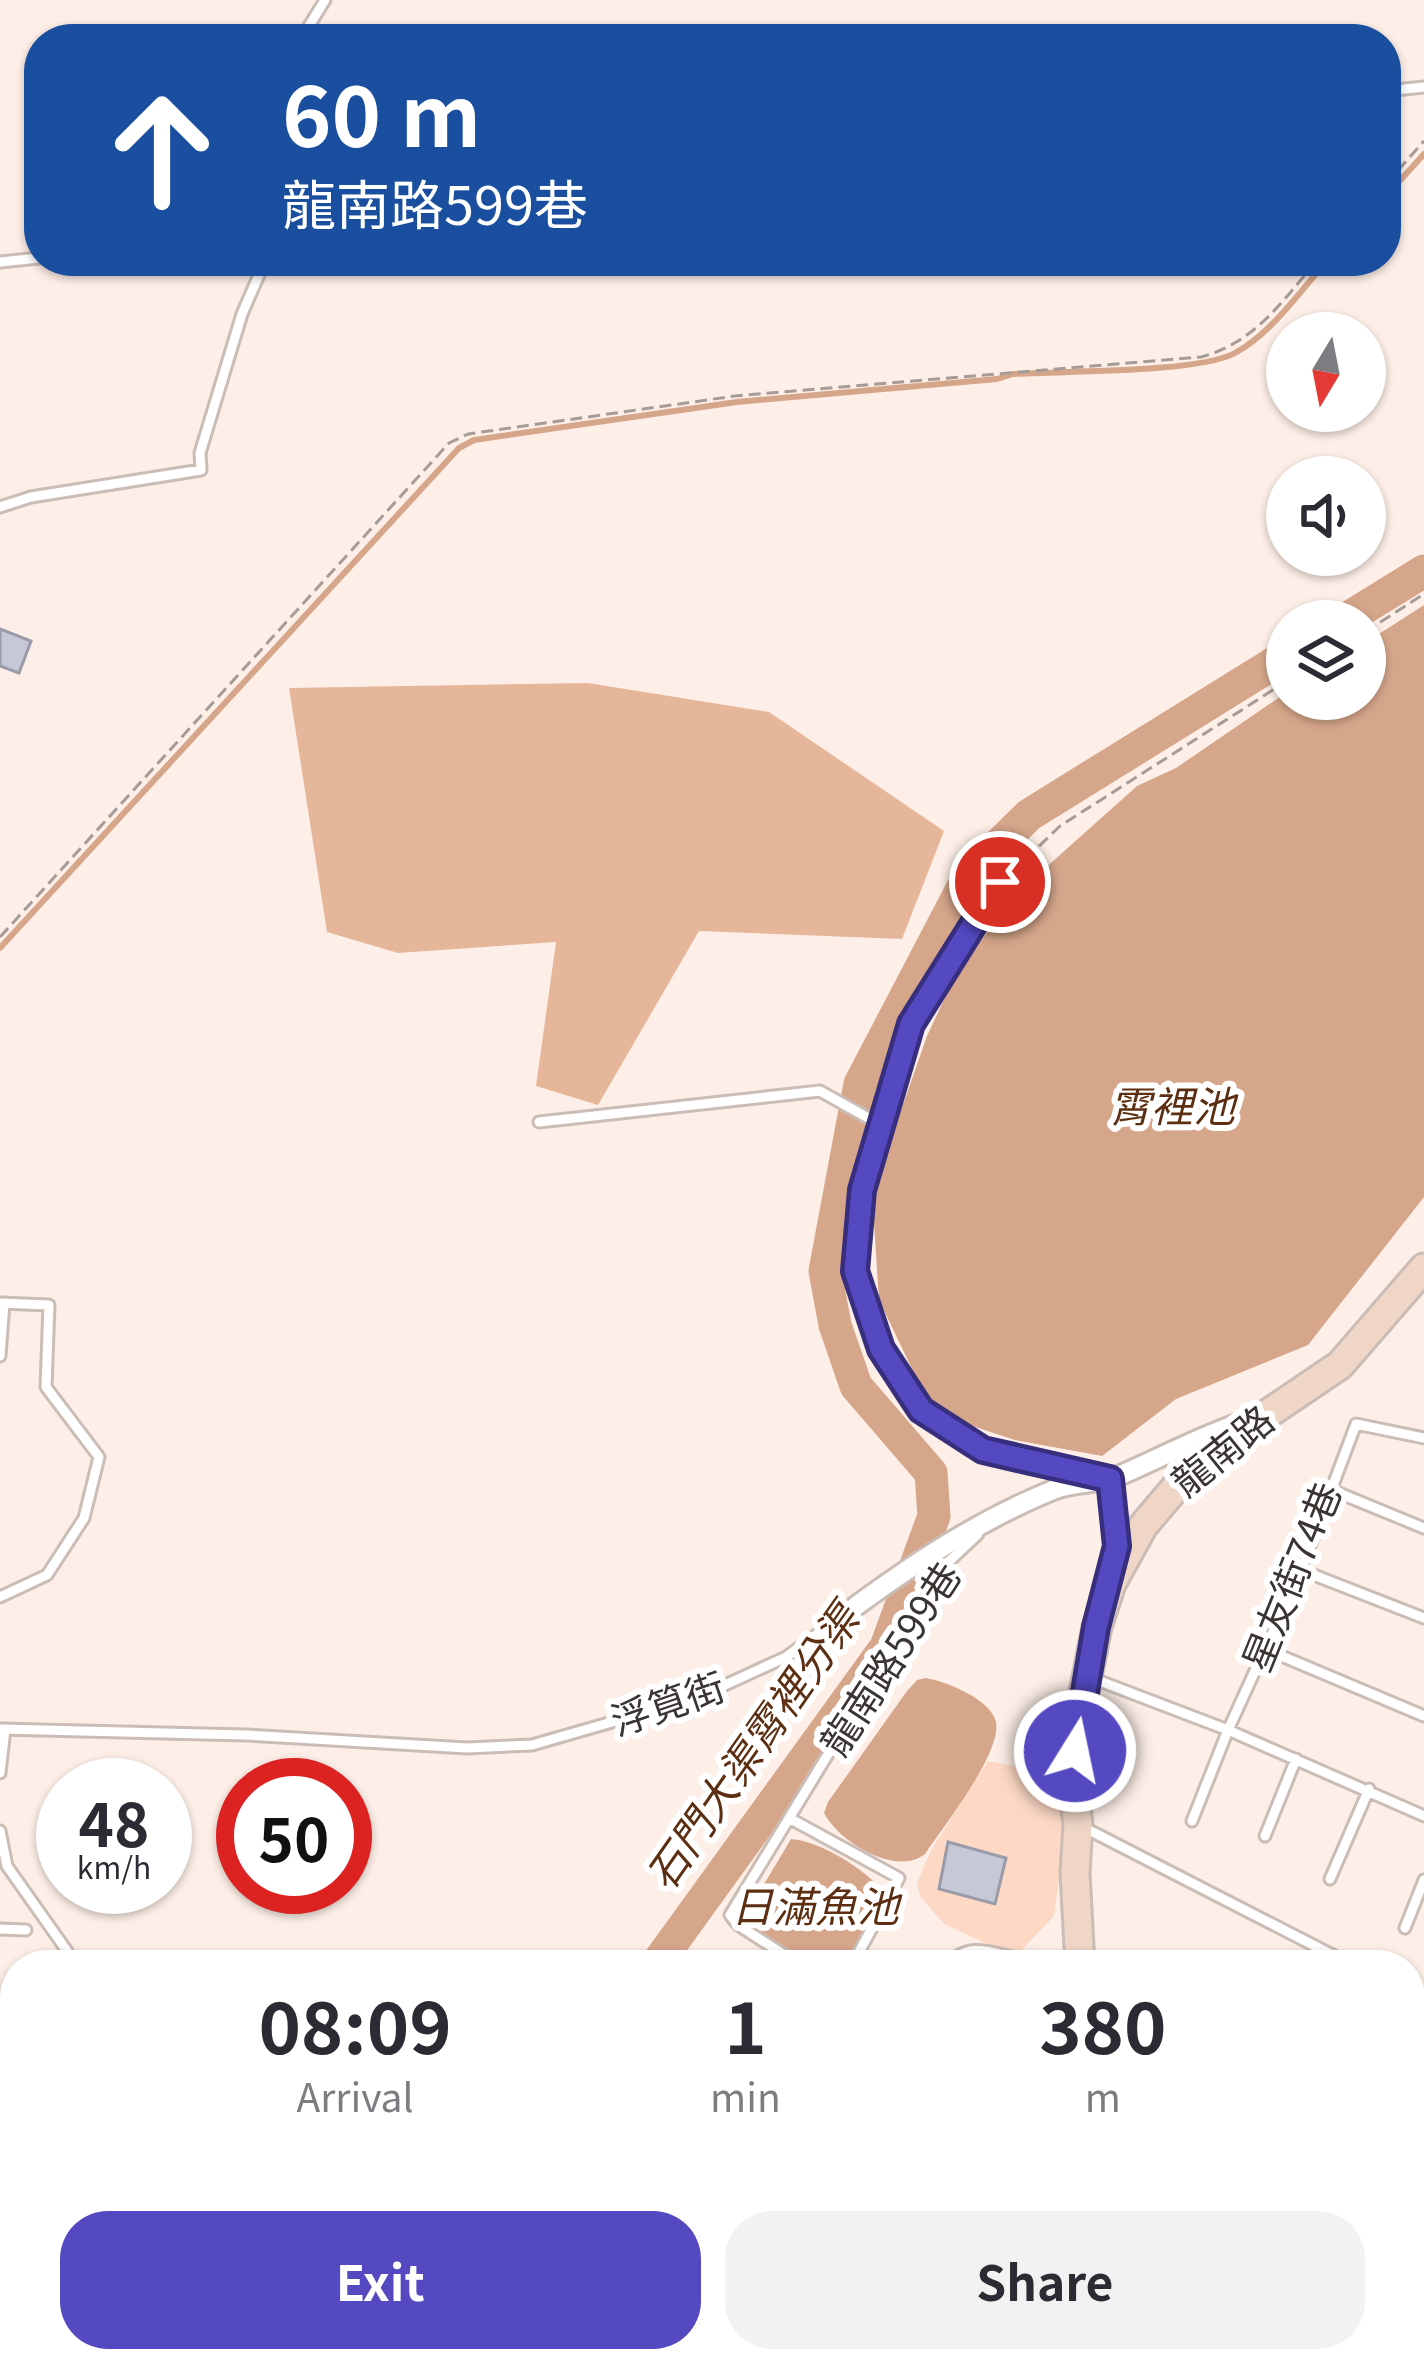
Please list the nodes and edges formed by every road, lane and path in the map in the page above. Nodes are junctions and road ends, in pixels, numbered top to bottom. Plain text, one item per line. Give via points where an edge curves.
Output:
1 (1424, 141) edge
2 (1401, 167) edge
3 (258, 276) edge
4 (1304, 276) edge
5 (0, 507) edge
6 (1424, 594) edge
7 (1386, 618) edge
8 (1266, 695) edge
9 (1000, 882) joint
10 (0, 938) edge
11 (539, 1122) dead end
12 (878, 1130) junction
13 (1424, 1268) edge
14 (2, 1303) edge
15 (0, 1357) edge
16 (1264, 1415) junction
17 (1424, 1438) edge
18 (1110, 1479) junction
19 (1329, 1489) junction
20 (1004, 1510) junction
21 (1424, 1528) edge
22 (1301, 1570) junction
23 (1111, 1584) junction
24 (0, 1598) edge
25 (856, 1606) joint
26 (1424, 1618) edge
27 (1265, 1648) junction
28 (1090, 1677) junction
29 (1424, 1716) edge
30 (2, 1729) edge
31 (1228, 1730) junction
32 (1296, 1759) junction
33 (0, 1773) edge
34 (1369, 1790) junction
35 (1424, 1816) edge
36 (789, 1818) junction
37 (1192, 1822) dead end
38 (1078, 1825) junction
39 (0, 1832) edge
40 (1265, 1836) dead end
41 (1330, 1880) dead end
42 (1424, 1880) edge
43 (1405, 1928) dead end
44 (0, 1929) edge
45 (26, 1930) dead end
46 (66, 1950) edge
47 (777, 1950) edge
48 (860, 1950) edge
49 (1079, 1950) edge
50 (1323, 1950) edge

1 - 2 path
3 - 5 lane via 201,470
4 - 10 path via 1255,332 1201,357 735,396 449,443
6 - 7 path
8 - 9 path via 1060,826
9 - 12 lane via 911,1024
11 - 12 lane via 820,1091
12 - 18 lane via 862,1190 855,1271 881,1349 921,1410 983,1450
13 - 16 main road, 龍南路 via 1340,1365
14 - 15 lane
14 - 24 lane via 49,1305 46,1387 99,1456 84,1518 47,1575
16 - 18 street, 浮筧街
16 - 23 main road, 龍南路 via 1174,1486
17 - 19 lane, 星友街74巷 via 1355,1424
18 - 20 street, 浮筧街 via 1059,1487
18 - 23 street via 1117,1546
19 - 21 lane
19 - 22 lane, 星友街74巷
20 - 25 street, 浮筧街
20 - 36 lane, 龍南路599巷 via 941,1569
22 - 26 lane
22 - 27 lane, 星友街74巷
23 - 28 main road, 龍南路
25 - 30 lane, 浮筧街 via 786,1657 699,1697 532,1745
27 - 29 lane
27 - 31 lane, 星友街74巷
28 - 31 lane
28 - 38 main road, 龍南路 via 1072,1780
30 - 33 lane
31 - 32 lane
31 - 37 lane, 星友街74巷
32 - 34 lane
32 - 40 lane
34 - 35 lane
34 - 41 lane
36 - 47 lane, 龍南路599巷 via 730,1915
36 - 48 lane via 899,1878
38 - 49 main road, 龍南路
38 - 50 lane
39 - 46 lane via 7,1866
42 - 43 lane
44 - 45 lane

